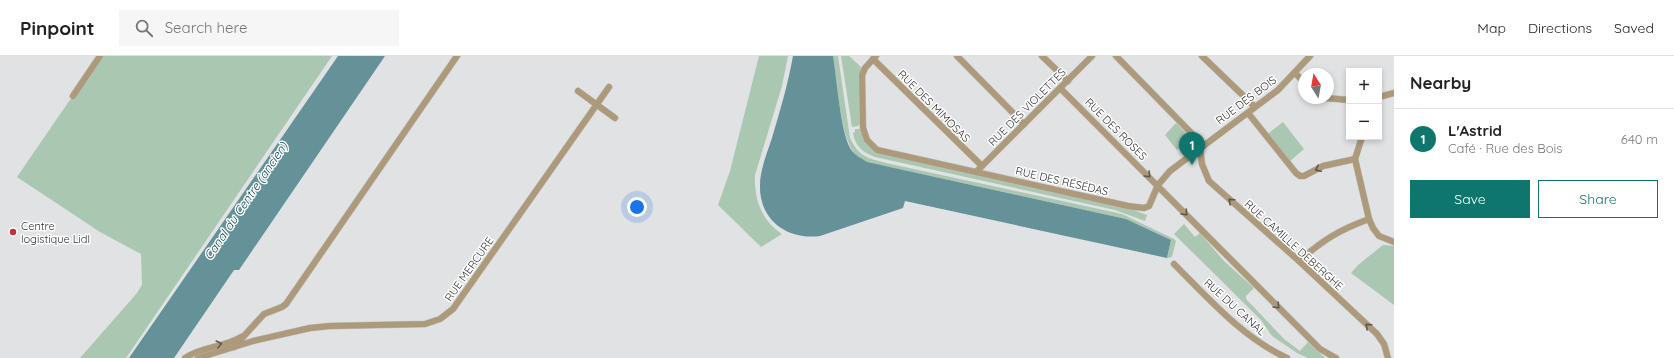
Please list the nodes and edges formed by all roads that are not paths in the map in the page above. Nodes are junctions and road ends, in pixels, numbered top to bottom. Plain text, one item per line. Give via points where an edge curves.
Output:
1 (100, 56) edge
2 (457, 56) edge
3 (957, 56) edge
4 (1042, 56) edge
5 (1092, 56) edge
6 (1116, 56) edge
7 (1202, 56) edge
8 (1310, 56) edge
9 (874, 58) edge
10 (1295, 73) junction
11 (1298, 76) edge
12 (1068, 81) junction
13 (609, 87) dead end
14 (1060, 88) junction
15 (578, 91) dead end
16 (1394, 93) edge
17 (1382, 95) edge
18 (73, 96) dead end
19 (1334, 99) edge
20 (1346, 100) edge
21 (597, 104) junction
22 (1255, 108) junction
23 (1248, 113) junction
24 (615, 118) dead end
25 (1024, 124) junction
26 (1361, 140) edge
27 (1201, 146) junction
28 (1355, 159) junction
29 (982, 166) junction
30 (976, 172) junction
31 (1158, 185) junction
32 (1144, 208) joint
33 (1369, 219) junction
34 (1394, 242) edge
35 (1299, 261) junction
36 (1174, 264) dead end
37 (251, 328) junction
38 (234, 347) junction
39 (1388, 355) edge
40 (185, 358) edge
41 (198, 358) edge
42 (1287, 358) edge
43 (1336, 358) edge
44 (1382, 358) edge

1 - 18 street
2 - 37 street via 286,304 264,314
3 - 25 street
4 - 12 street
5 - 12 street, RUE DES VIOLETTES
6 - 27 street
7 - 22 street
8 - 10 street, RUE DES BOIS
9 - 29 street, RUE DES MIMOSAS
9 - 30 street, RUE DES RÉSÉDAS via 862,75 863,128 867,140 877,150
10 - 11 street
10 - 22 street, RUE DES BOIS
12 - 14 street, RUE DES VIOLETTES
13 - 21 street, RUE MERCURE
14 - 25 street, RUE DES VIOLETTES
14 -> 31 street, RUE DES ROSES
15 - 21 street
16 - 17 street
19 - 20 street
21 - 24 street
21 - 38 street, RUE MERCURE via 453,309 445,316 419,325 310,328
22 - 23 street, RUE DES BOIS
23 - 27 street, RUE DES BOIS
28 -> 23 street via 1323,166 1300,176
25 - 29 street, RUE DES VIOLETTES
26 - 28 street
27 - 31 street, RUE DES BOIS via 1170,170
35 -> 27 street, RUE CAMILLE DEBERGHE via 1209,181 1202,164
28 - 33 street
29 - 30 street, RUE DES VIOLETTES
30 - 32 street, RUE DES RÉSÉDAS
31 - 32 street, RUE DES BOIS via 1148,206
31 -> 43 street via 1320,349
33 - 34 street via 1379,236
33 - 35 street via 1330,236
39 -> 35 street, RUE CAMILLE DEBERGHE via 1377,334
36 - 42 street, RUE DU CANAL via 1233,321 1260,343
37 - 38 street
40 -> 37 street via 198,350 235,340
38 - 41 street, RUE MERCURE
39 - 44 street, RUE CAMILLE DEBERGHE

